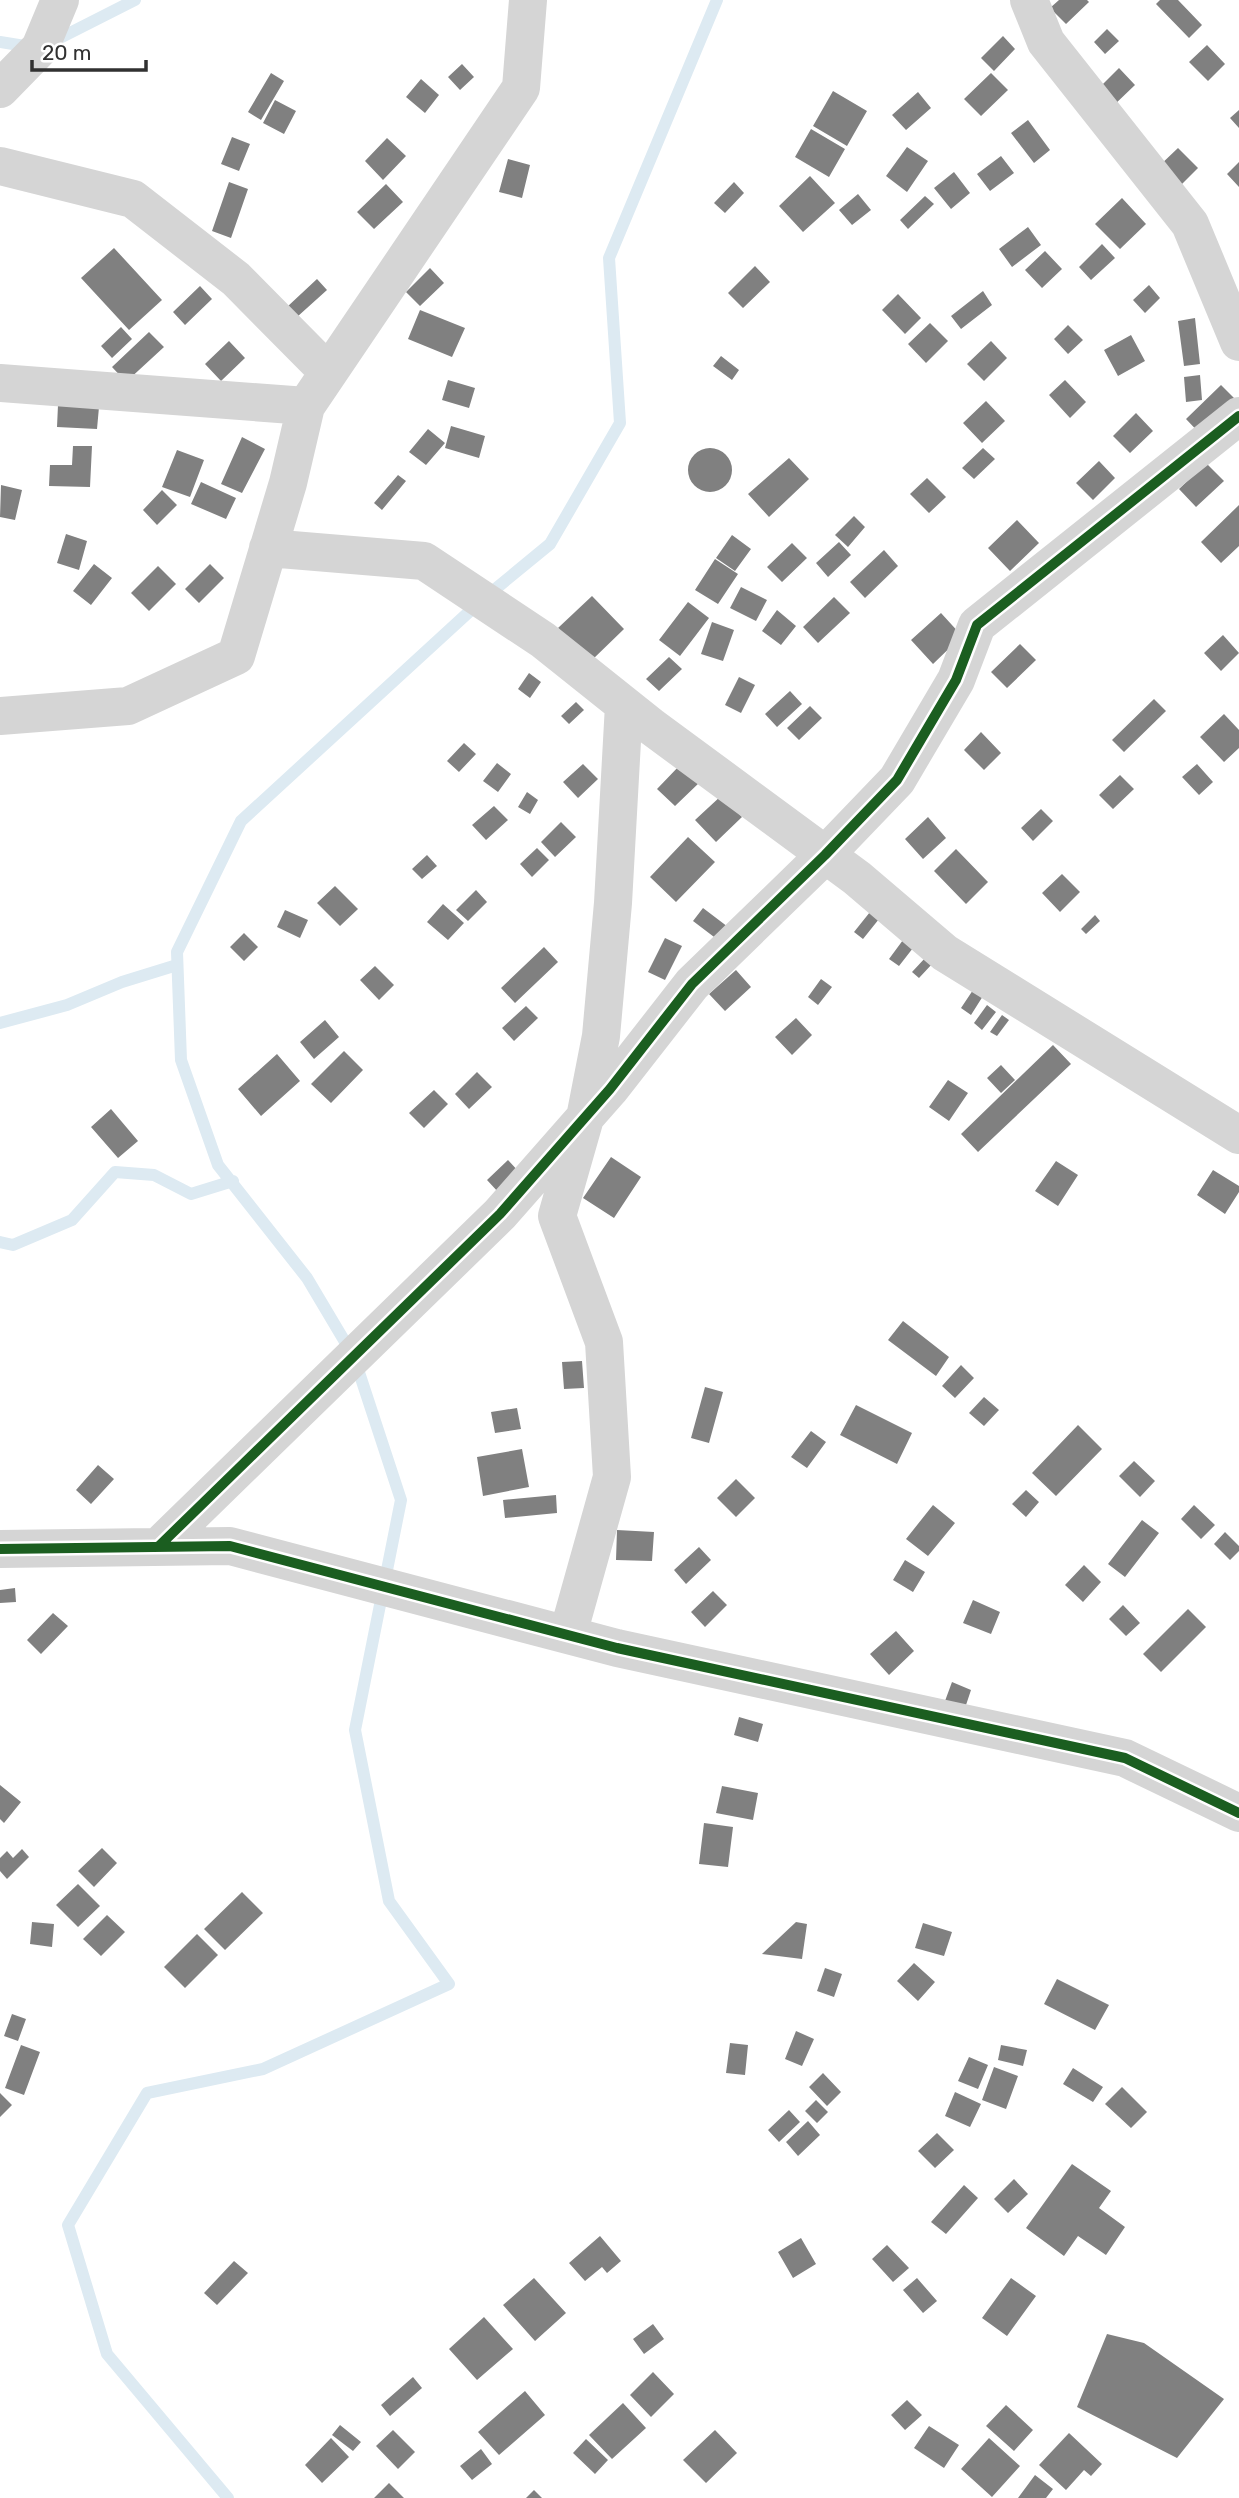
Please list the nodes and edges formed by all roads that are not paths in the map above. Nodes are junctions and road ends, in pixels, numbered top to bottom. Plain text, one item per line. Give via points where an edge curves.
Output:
1 (60, 0) edge
2 (528, 0) edge
3 (1029, 0) edge
4 (0, 89) edge
5 (0, 166) edge
6 (1239, 342) edge
7 (328, 372) junction
8 (0, 383) edge
9 (306, 406) junction
10 (1239, 416) edge
11 (268, 548) junction
12 (624, 705) junction
13 (0, 716) edge
14 (825, 855) junction
15 (585, 1118) junction
16 (1239, 1135) edge
17 (158, 1547) junction
18 (0, 1549) edge
19 (568, 1634) junction
20 (1239, 1813) edge

1 - 4 street via 40,48
2 - 7 street via 521,88
3 - 6 street via 1046,42 1190,224
5 - 7 street via 133,200 236,279
7 - 9 street
8 - 9 street
9 - 11 street
10 - 14 street via 977,625 956,680 897,780
11 - 12 street via 424,561 543,640
11 - 13 street via 236,656 128,706
12 - 14 street
12 - 15 street via 601,1036
14 - 15 street via 692,984
14 - 16 street via 945,953
15 - 17 street via 491,1223
15 - 19 street via 557,1216 604,1342 612,1477
17 - 18 street
17 - 19 street via 230,1546
19 - 20 street via 1125,1758

